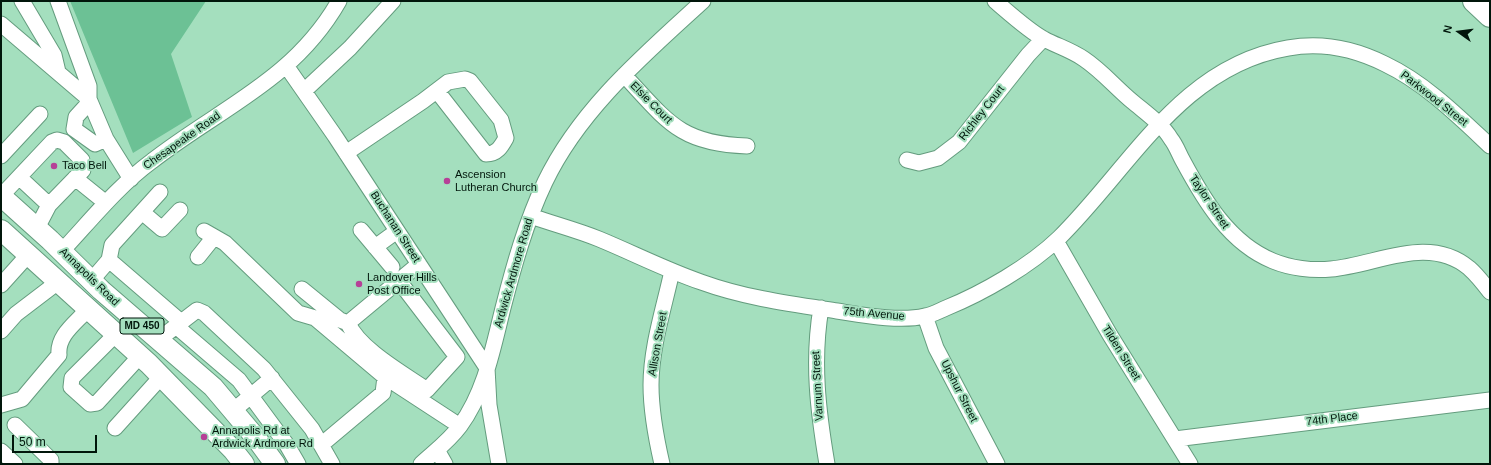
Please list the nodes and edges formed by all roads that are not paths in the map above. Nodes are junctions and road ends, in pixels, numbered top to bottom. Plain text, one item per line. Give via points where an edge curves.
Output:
1 (22, 1) edge
2 (58, 1) edge
3 (339, 1) edge
4 (393, 1) edge
5 (702, 1) edge
6 (995, 1) edge
7 (1474, 1) edge
8 (1490, 16) edge
9 (1, 24) edge
10 (1043, 39) junction
11 (287, 66) junction
12 (58, 72) junction
13 (624, 75) junction
14 (304, 90) junction
15 (437, 91) junction
16 (89, 99) junction
17 (40, 114) dead end
18 (1160, 124) junction
19 (108, 143) junction
20 (747, 146) dead end
21 (1490, 146) edge
22 (346, 154) junction
23 (1, 155) edge
24 (907, 160) dead end
25 (19, 177) junction
26 (75, 178) junction
27 (131, 179) junction
28 (160, 192) dead end
29 (1, 196) edge
30 (106, 203) junction
31 (49, 205) junction
32 (180, 210) dead end
33 (142, 212) junction
34 (531, 216) junction
35 (37, 228) junction
36 (361, 230) dead end
37 (397, 231) junction
38 (2, 233) edge
39 (1056, 241) junction
40 (375, 247) junction
41 (62, 251) junction
42 (28, 255) junction
43 (198, 257) dead end
44 (109, 260) junction
45 (419, 264) junction
46 (392, 267) dead end
47 (672, 271) junction
48 (92, 281) junction
49 (399, 281) junction
50 (58, 282) junction
51 (1, 285) edge
52 (302, 289) dead end
53 (1490, 292) edge
54 (821, 308) junction
55 (88, 309) junction
56 (925, 316) junction
57 (348, 323) junction
58 (178, 324) junction
59 (1, 331) edge
60 (116, 334) junction
61 (158, 340) junction
62 (140, 356) junction
63 (487, 368) junction
64 (161, 377) junction
65 (385, 377) junction
66 (272, 378) junction
67 (251, 396) junction
68 (1490, 400) edge
69 (1, 405) edge
70 (234, 410) junction
71 (15, 425) dead end
72 (460, 426) junction
73 (115, 428) dead end
74 (1175, 438) junction
75 (321, 445) junction
76 (437, 450) junction
77 (1, 451) edge
78 (15, 464) edge
79 (51, 464) edge
80 (244, 464) edge
81 (275, 464) edge
82 (298, 464) edge
83 (332, 464) edge
84 (421, 464) edge
85 (445, 464) edge
86 (499, 464) edge
87 (662, 464) edge
88 (827, 464) edge
89 (997, 464) edge
90 (1190, 464) edge

1 - 12 street via 54,55
2 - 16 street via 90,86
3 - 11 street, Chesapeake Road via 312,41
4 - 14 street via 350,48
5 - 13 street, Ardwick Ardmore Road
6 - 10 street, Taylor Street
7 - 8 highway
9 - 12 street
10 - 18 street, Taylor Street via 1083,58
10 - 24 street, Richley Court via 959,142 938,158 918,162
11 - 14 street, Buchanan Street
11 - 27 street, Chesapeake Road via 174,144
12 - 16 street
13 - 20 street, Elsie Court via 661,115 682,132 706,142
13 - 34 street, Ardwick Ardmore Road via 605,94 568,144 546,181
14 - 22 street, Buchanan Street
15 - 15 street via 486,154 492,154 500,149 506,138 501,120 470,81 454,80
15 - 22 street
16 - 19 street
16 - 19 street via 76,117 74,129 95,144
17 - 23 street
18 - 21 street, Parkwood Street via 1200,86 1234,65 1272,51 1315,46 1337,47 1360,53 1413,80
18 - 39 street, 75th Avenue
18 - 53 street, Taylor Street via 1221,221 1235,238 1254,252 1279,263 1313,270 1344,268 1408,252 1442,254 1469,268
19 - 27 street
22 - 37 street, Buchanan Street
25 - 26 street via 52,142 58,140 64,142 82,160 83,170
25 - 29 street
25 - 31 street
26 - 30 street
26 - 31 street
27 - 30 street, Chesapeake Road
28 - 33 street
29 - 35 main road, Annapolis Road / MD 450
30 - 41 street, Chesapeake Road
31 - 35 street
32 - 33 street via 162,229
33 - 44 street via 112,245
34 - 47 street, 75th Avenue via 596,238
34 - 63 street, Ardwick Ardmore Road via 518,253
35 - 41 main road, Annapolis Road / MD 450
36 - 40 street
37 - 40 street
37 - 45 street, Buchanan Street
38 - 42 main road, MD 450
39 - 56 street, 75th Avenue via 1015,272 973,297
39 - 74 street, Tilden Street via 1110,336
40 - 46 street
41 - 48 main road, Annapolis Road / MD 450
42 - 50 main road, MD 450
42 - 51 street
43 - 65 street via 209,234 225,243 298,313 315,318
44 - 48 street
44 - 58 street
45 - 49 street
45 - 63 street, Buchanan Street
47 - 54 street, 75th Avenue via 729,291
47 - 87 street, Allison Street via 660,322 651,385 652,407
48 - 61 main road, Annapolis Road / MD 450
49 - 57 street
49 - 57 street via 457,357 427,390 373,352 352,333
50 - 55 main road, MD 450
50 - 59 street via 16,314
52 - 57 street via 340,320
54 - 56 street, 75th Avenue via 900,318
54 - 88 street, Varnum Street via 816,347 816,379
55 - 60 main road, MD 450
55 - 69 street via 61,338 59,355 22,400
56 - 89 street, Upshur Street via 936,348
58 - 61 street
58 - 66 street via 197,310 204,313
58 - 67 street via 239,380
60 - 62 main road, MD 450
60 - 62 street via 72,378 72,386 90,404 97,403
61 - 70 main road, Annapolis Road / MD 450 via 213,387
62 - 64 main road, MD 450
63 - 72 street, Ardwick Ardmore Road via 472,405
63 - 86 street via 489,405
64 - 73 street
64 - 80 main road, MD 450
65 - 72 street
65 - 75 street via 383,393
66 - 67 street
66 - 75 street via 312,429
67 - 70 street
67 - 82 street
68 - 74 street, 74th Place
70 - 81 main road, Annapolis Road / MD 450
71 - 79 street via 51,460
72 - 76 street, Ardwick Ardmore Road
74 - 90 street, Tilden Street
75 - 83 street
76 - 84 street, Ardwick Ardmore Road
76 - 85 street
77 - 78 street

